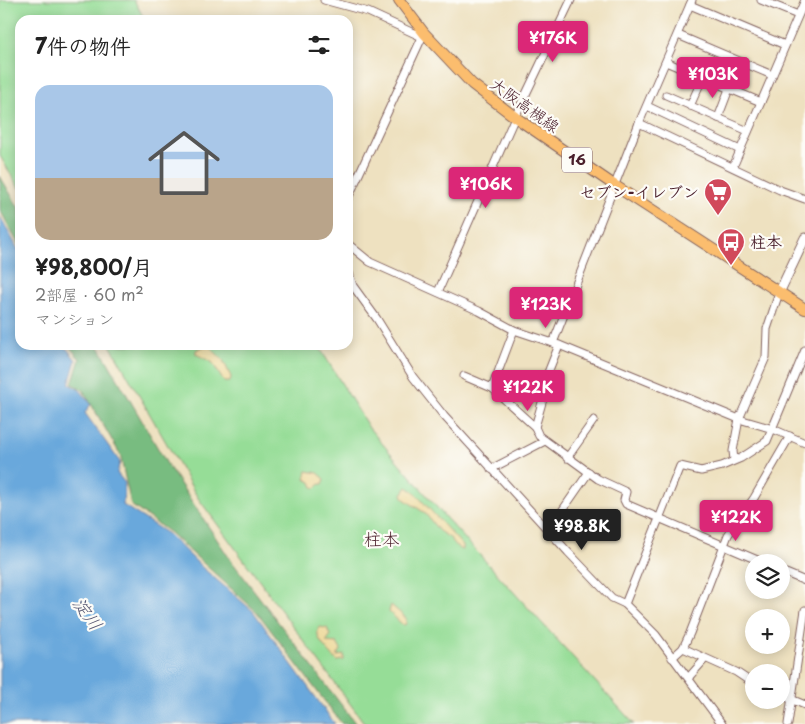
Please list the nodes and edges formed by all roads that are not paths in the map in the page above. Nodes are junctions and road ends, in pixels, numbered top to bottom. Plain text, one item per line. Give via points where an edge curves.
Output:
1 (324, 0) edge
2 (399, 0) edge
3 (571, 0) edge
4 (761, 0) edge
5 (805, 0) edge
6 (691, 3) edge
7 (798, 15) junction
8 (423, 35) junction
9 (678, 35) junction
10 (785, 45) junction
11 (666, 62) junction
12 (772, 75) junction
13 (703, 77) junction
14 (729, 89) junction
15 (666, 95) dead end
16 (761, 102) junction
17 (647, 106) junction
18 (690, 106) junction
19 (515, 117) junction
20 (718, 118) junction
21 (639, 123) junction
22 (748, 131) junction
23 (740, 150) junction
24 (733, 167) junction
25 (614, 185) junction
26 (353, 187) edge
27 (805, 199) edge
28 (805, 238) edge
29 (353, 248) edge
30 (353, 287) edge
31 (438, 292) junction
32 (779, 293) junction
33 (805, 309) edge
34 (514, 330) junction
35 (556, 344) junction
36 (805, 350) edge
37 (464, 376) dead end
38 (492, 388) junction
39 (739, 419) junction
40 (594, 420) dead end
41 (535, 427) junction
42 (773, 429) junction
43 (790, 436) junction
44 (545, 441) junction
45 (805, 443) edge
46 (567, 458) junction
47 (734, 460) junction
48 (491, 469) junction
49 (589, 472) junction
50 (658, 517) junction
51 (553, 524) dead end
52 (722, 546) junction
53 (745, 555) edge
54 (790, 575) edge
55 (805, 581) edge
56 (625, 604) junction
57 (805, 610) edge
58 (683, 648) junction
59 (672, 658) junction
60 (705, 659) junction
61 (688, 677) junction
62 (745, 678) edge
63 (790, 699) edge
64 (793, 700) junction
65 (805, 705) edge
66 (722, 724) edge
67 (788, 724) edge

1 - 8 street via 368,12
2 - 8 main road, 大阪高槻線 / 16
3 - 19 street
4 - 7 street
5 - 7 street
6 - 9 street
6 - 10 street
7 - 10 street
8 - 19 main road, 大阪高槻線 / 16 via 472,84
8 - 26 street
9 - 11 street
9 - 12 street
10 - 12 street
11 - 13 street
11 - 17 street
12 - 16 street
13 - 14 street
13 - 18 street
14 - 16 street
14 - 20 street
15 - 18 street
16 - 22 street
17 - 21 street
17 - 23 street
18 - 20 street
19 - 25 main road, 大阪高槻線 / 16
19 - 31 street
20 - 22 street
21 - 24 street
21 - 25 street
22 - 23 street
23 - 24 street
24 - 27 street
25 - 32 main road, 大阪高槻線 / 16
25 - 35 street
28 - 32 street
29 - 31 street via 370,262
30 - 48 street via 414,377
31 - 34 street
32 - 33 main road, 大阪高槻線 / 16
32 - 39 street via 767,329 766,357
34 - 35 street
34 - 38 street
35 - 39 street
35 - 41 street
36 - 42 street
37 - 38 street
38 - 41 street
39 - 42 street
39 - 47 street
40 - 46 street
41 - 44 street
42 - 43 street
42 - 47 street via 767,441 757,449
43 - 45 street
43 - 52 street
44 - 46 street
44 - 48 street
46 - 49 street
47 - 50 street via 701,471 680,466
48 - 56 street via 612,598
49 - 50 street via 626,492 626,504
49 - 51 street
50 - 52 street
50 - 56 street
52 - 53 street
52 - 58 street
54 - 55 street
56 - 59 street via 656,635
57 - 64 street
58 - 59 street
58 - 60 street
59 - 61 street
60 - 61 street
60 - 62 street
61 - 66 street
63 - 64 street
64 - 65 street
64 - 67 street

